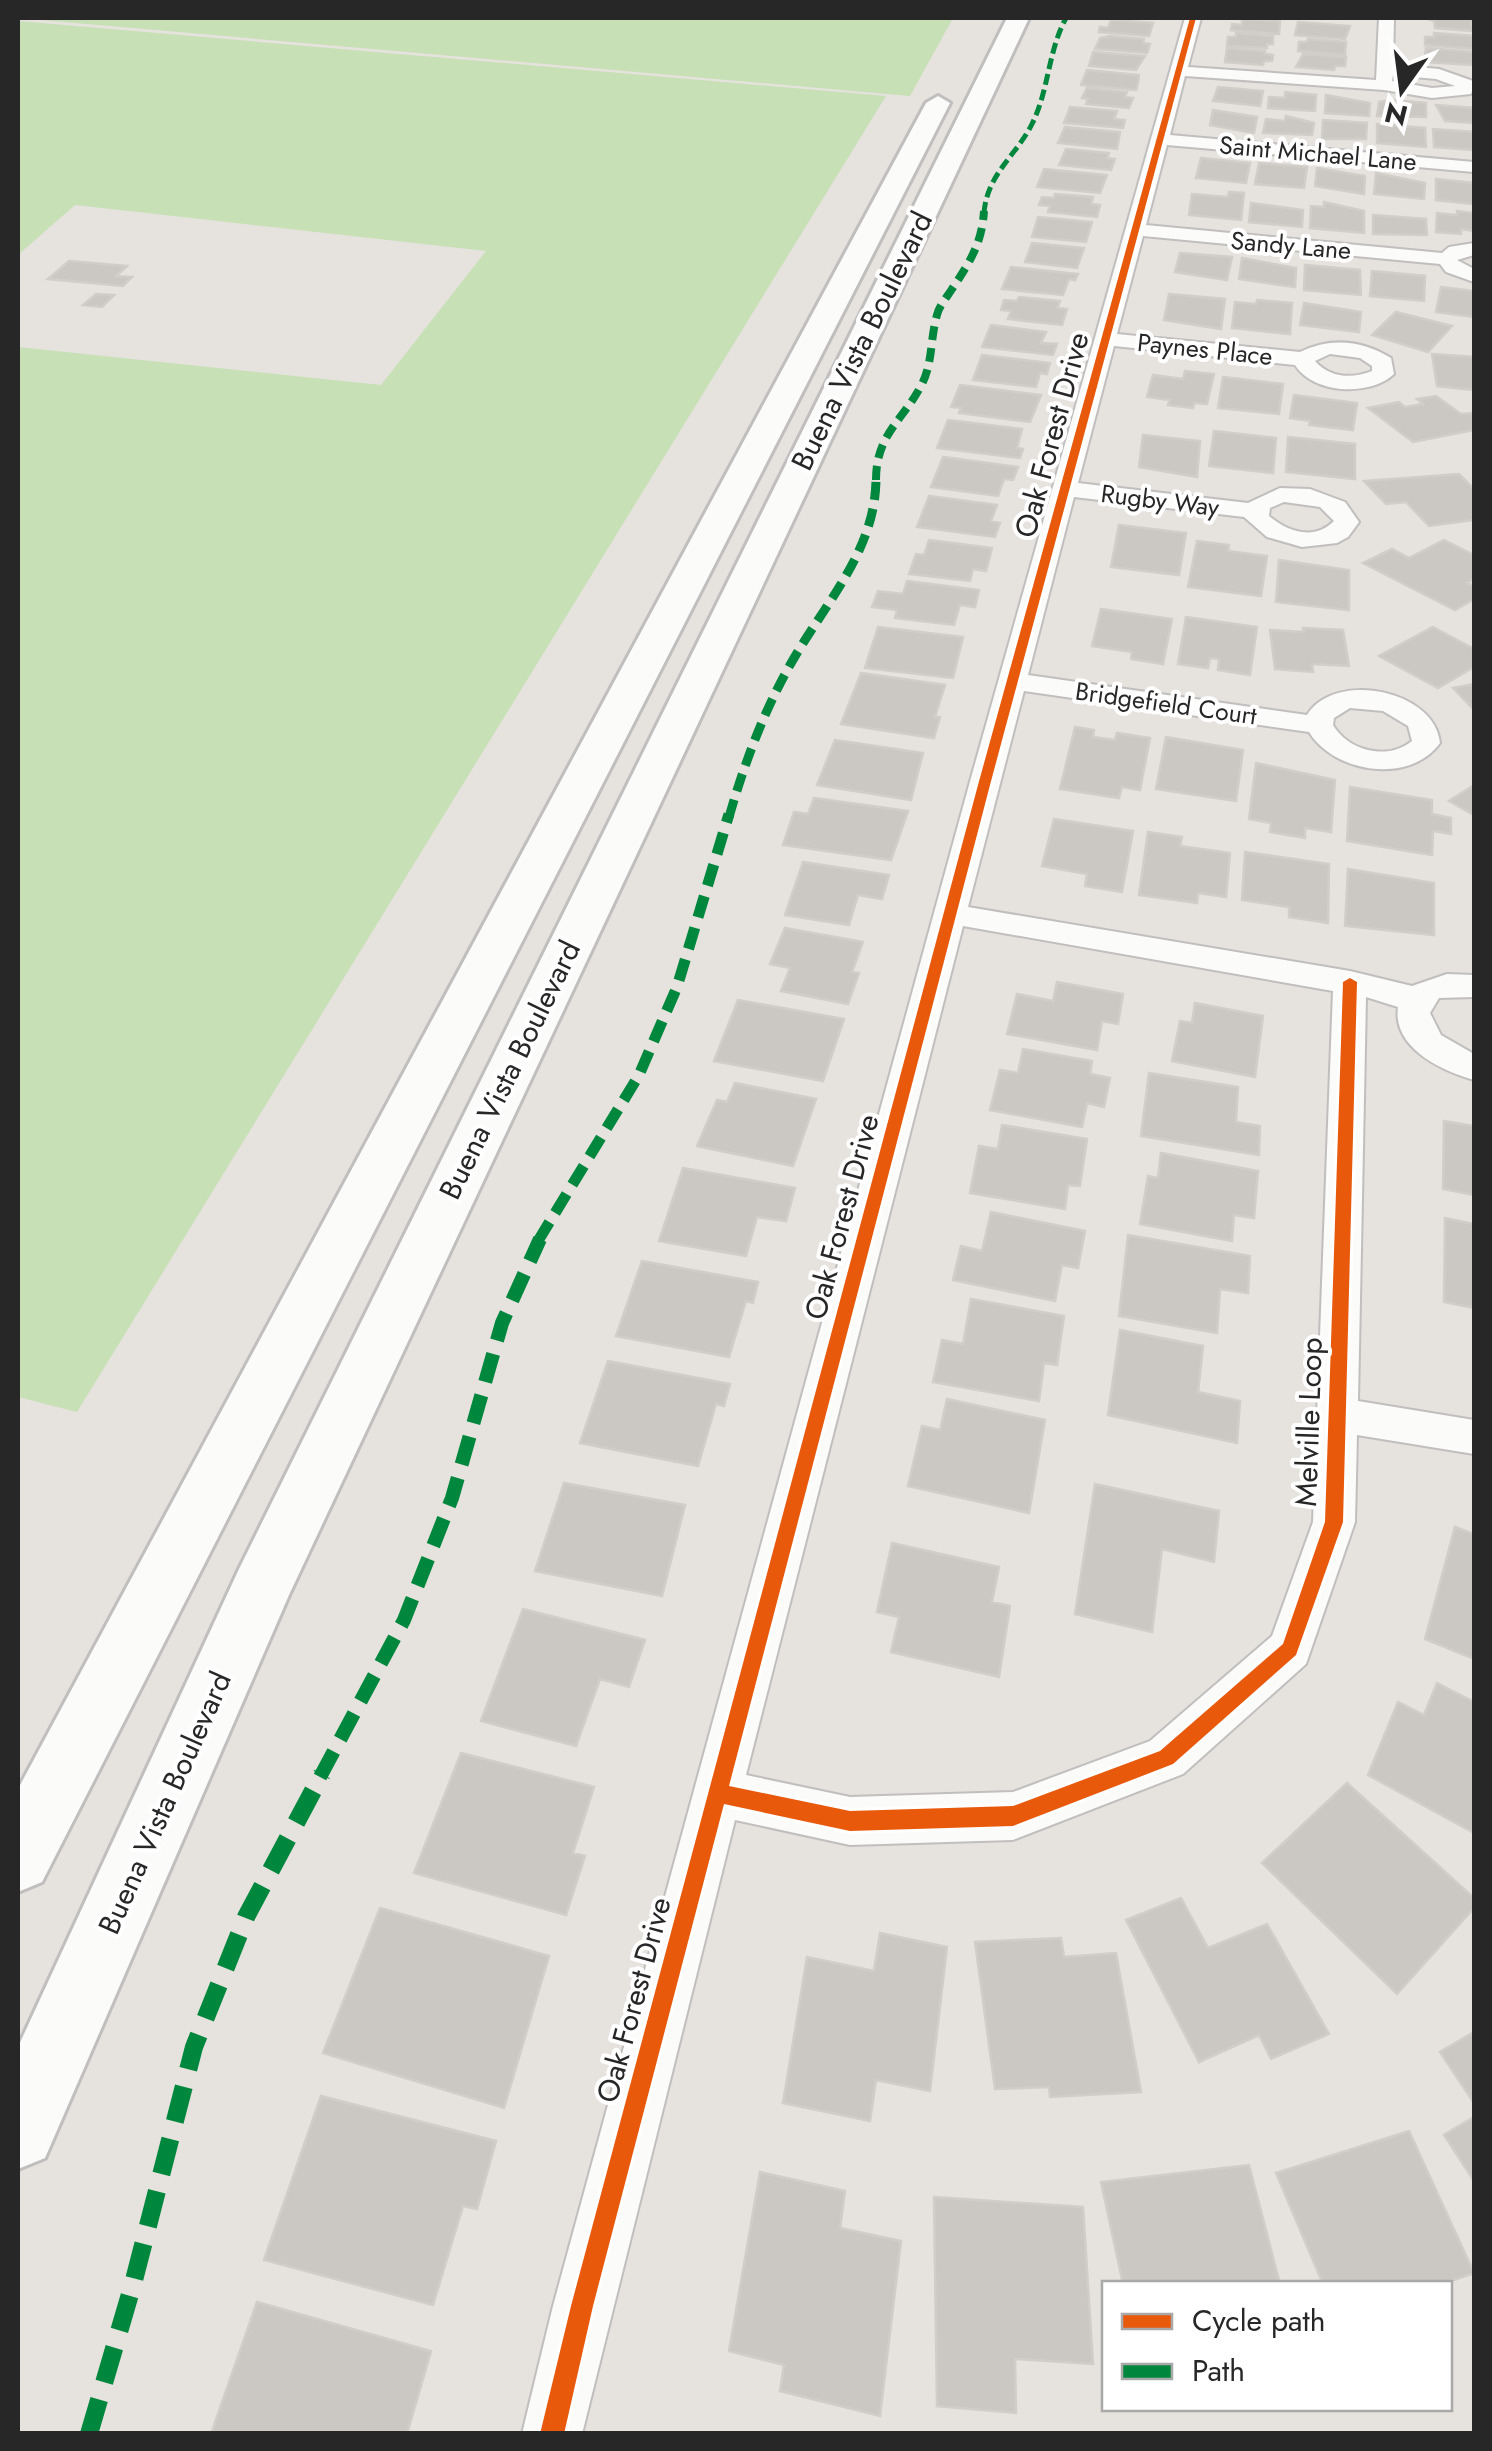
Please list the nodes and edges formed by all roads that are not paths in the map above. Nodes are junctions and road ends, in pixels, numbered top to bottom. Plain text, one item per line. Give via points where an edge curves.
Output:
1 (982, 18) edge
2 (1018, 18) edge
3 (1193, 18) edge
4 (1387, 18) edge
5 (1179, 71) junction
6 (1161, 139) junction
7 (1474, 167) edge
8 (1136, 230) junction
9 (1474, 249) edge
10 (1446, 259) junction
11 (1474, 276) edge
12 (1106, 339) junction
13 (1303, 358) dead end
14 (1066, 489) junction
15 (1255, 510) dead end
16 (1013, 681) junction
17 (1319, 724) dead end
18 (950, 914) junction
19 (1350, 982) junction
20 (1474, 986) edge
21 (1416, 1002) junction
22 (1474, 1068) edge
23 (1337, 1415) junction
24 (1474, 1437) edge
25 (718, 1792) junction
26 (18, 1858) edge
27 (18, 2131) edge
28 (552, 2434) edge

1 - 26 main road, Buena Vista Boulevard
2 - 27 main road, Buena Vista Boulevard via 985,66 261,1590
3 - 5 street, Oak Forest Drive
4 - 5 street via 1384,77
5 - 6 street, Oak Forest Drive
6 - 7 street, Saint Michael Lane
6 - 8 street, Oak Forest Drive
8 - 10 street, Sandy Lane
8 - 12 street, Oak Forest Drive
9 - 10 street, Sandy Lane
10 - 11 street, Sandy Lane
12 - 13 street, Paynes Place
12 - 14 street, Oak Forest Drive
14 - 15 street, Rugby Way
14 - 16 street, Oak Forest Drive
16 - 17 street, Bridgefield Court
16 - 18 street, Oak Forest Drive
18 - 19 street
18 - 25 street, Oak Forest Drive
19 - 21 street
19 - 23 street, Melville Loop
20 - 21 street via 1444,986
21 - 22 street via 1414,1027 1423,1040
23 - 24 street
23 - 25 street, Melville Loop via 1334,1522 1290,1649 1166,1758 1013,1816 850,1821
25 - 28 street, Oak Forest Drive

